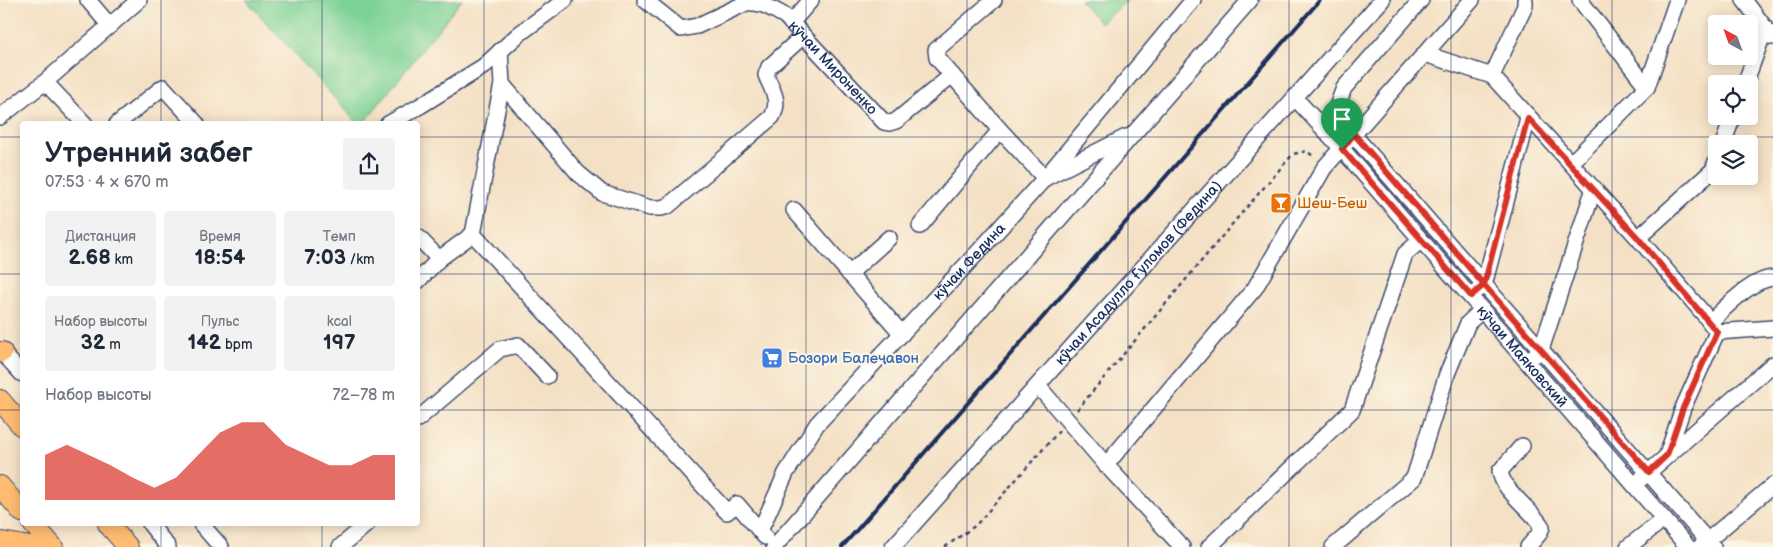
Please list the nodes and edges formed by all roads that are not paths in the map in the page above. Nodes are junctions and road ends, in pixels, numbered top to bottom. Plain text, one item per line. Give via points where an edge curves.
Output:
1 (88, 0) edge
2 (139, 0) edge
3 (565, 0) edge
4 (645, 0) edge
5 (811, 0) edge
6 (994, 0) edge
7 (1193, 0) edge
8 (1250, 0) edge
9 (1382, 0) edge
10 (1421, 0) edge
11 (1472, 0) edge
12 (1525, 0) edge
13 (1580, 0) edge
14 (1677, 0) edge
15 (1744, 0) edge
16 (788, 20) junction
17 (110, 26) junction
18 (1769, 33) edge
19 (803, 36) junction
20 (500, 51) junction
21 (1425, 54) junction
22 (952, 75) junction
23 (1749, 75) edge
24 (1492, 76) junction
25 (45, 82) junction
26 (502, 84) junction
27 (1647, 87) junction
28 (1295, 98) junction
29 (0, 118) edge
30 (1528, 118) junction
31 (82, 121) edge
32 (121, 121) edge
33 (194, 121) edge
34 (393, 121) edge
35 (1000, 130) junction
36 (1134, 133) junction
37 (1354, 134) junction
38 (1342, 149) junction
39 (1571, 163) junction
40 (1708, 175) edge
41 (1045, 178) junction
42 (1594, 188) junction
43 (794, 210) dead end
44 (920, 226) dead end
45 (473, 234) junction
46 (420, 238) edge
47 (889, 238) dead end
48 (1638, 238) junction
49 (1421, 240) junction
50 (439, 259) junction
51 (849, 274) junction
52 (1773, 278) edge
53 (420, 279) edge
54 (1484, 285) junction
55 (1471, 296) junction
56 (1482, 310) junction
57 (1713, 327) junction
58 (1773, 328) edge
59 (902, 334) junction
60 (1541, 350) junction
61 (1, 351) edge
62 (1527, 362) junction
63 (1773, 364) edge
64 (20, 370) edge
65 (547, 376) dead end
66 (1038, 386) junction
67 (2, 405) edge
68 (420, 417) edge
69 (20, 424) edge
70 (1522, 446) dead end
71 (1667, 455) junction
72 (1106, 465) junction
73 (1649, 472) junction
74 (1634, 484) junction
75 (1773, 485) edge
76 (0, 486) edge
77 (20, 510) edge
78 (1664, 520) junction
79 (35, 526) edge
80 (110, 526) edge
81 (152, 526) edge
82 (203, 526) edge
83 (365, 526) edge
84 (760, 532) junction
85 (3, 543) edge
86 (1706, 545) edge
87 (30, 547) edge
88 (53, 547) edge
89 (128, 547) edge
90 (168, 547) edge
91 (221, 547) edge
92 (340, 547) edge
93 (774, 547) edge
94 (893, 547) edge
95 (1182, 547) edge
96 (1209, 547) edge
97 (1333, 547) edge
98 (1528, 547) edge
99 (1628, 547) edge
100 (1688, 547) edge

1 - 17 street
2 - 17 street
3 - 20 street
4 - 16 street, кӯчаи Мироненко via 681,29 697,26 754,2 765,4
5 - 16 street
6 - 22 street via 936,50 937,58
7 - 41 street, кӯчаи Федина
8 - 36 street
9 - 28 street, кӯчаи Асадулло Ғуломов (Федина)
10 - 37 street via 1344,88 1336,109
11 - 21 street
12 - 24 street
13 - 27 street
14 - 27 street
15 - 18 street
16 - 19 street, кӯчаи Мироненко
17 - 25 street
18 - 23 street
19 - 22 street, кӯчаи Мироненко via 884,122 896,121
19 - 26 street via 769,67 766,75 776,99 772,117 668,206 661,208 650,208 602,193 578,173
20 - 26 street
20 - 34 street via 484,66
21 - 24 street
21 - 37 street
22 - 35 street
24 - 30 street
25 - 29 street
25 - 31 street
26 - 45 street
27 - 39 street
28 - 38 street, кӯчаи Маяковский
28 - 66 street, кӯчаи Асадулло Ғуломов (Федина)
30 - 39 street
30 - 54 street
32 - 33 street via 164,87
35 - 41 street
35 - 44 street
36 - 41 street
36 - 93 street
37 - 38 street
37 - 54 street
38 - 49 street, кӯчаи Маяковский
38 - 72 street via 1324,168 1255,288
39 - 42 street
40 - 48 street
41 - 59 street, кӯчаи Федина
42 - 48 street
42 - 60 street
43 - 51 street
45 - 50 street
45 - 84 street via 727,512 737,504
46 - 50 street
47 - 51 street
48 - 57 street
49 - 55 street, кӯчаи Маяковский
49 - 96 street via 1405,254 1352,410
50 - 53 street
51 - 59 street
52 - 57 street via 1748,288
54 - 55 street
54 - 60 street
55 - 56 street, кӯчаи Маяковский
56 - 62 street, кӯчаи Маяковский
56 - 97 street via 1468,323 1447,374 1414,478
57 - 58 street
57 - 71 street
59 - 84 street, кӯчаи Федина via 817,424 786,473
60 - 62 street
60 - 73 street
61 - 64 street
62 - 74 street, кӯчаи Маяковский
63 - 71 street
65 - 68 street via 518,345 500,349
66 - 72 street
66 - 94 street, кӯчаи Асадулло Ғуломов (Федина)
67 - 69 main road
70 - 98 street via 1500,471 1503,483 1542,527
71 - 73 street
72 - 95 street
73 - 74 street
73 - 86 street
74 - 78 street, кӯчаи Маяковский
75 - 86 street
76 - 77 main road
78 - 99 street
78 - 100 street, кӯчаи Маяковский
79 - 88 main road
80 - 89 main road
81 - 90 street
82 - 91 street
83 - 92 street
84 - 93 street
85 - 87 main road

